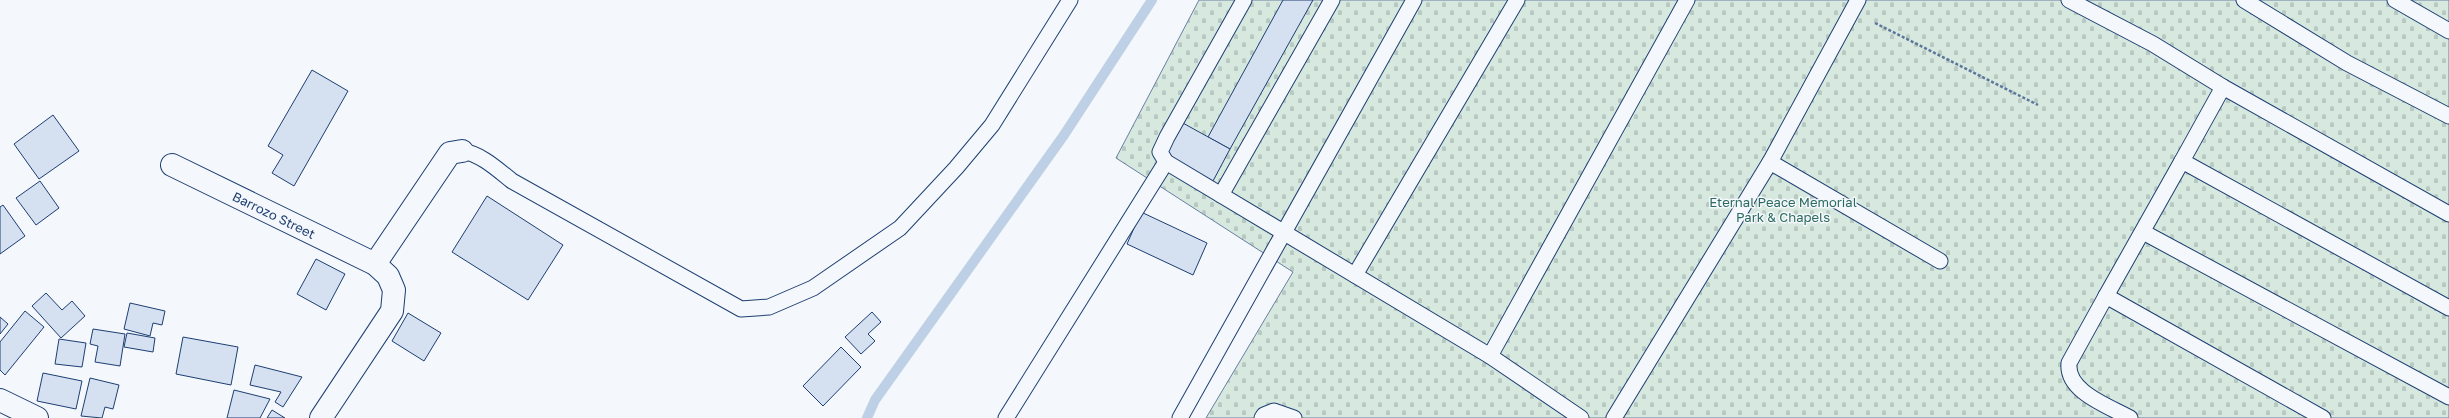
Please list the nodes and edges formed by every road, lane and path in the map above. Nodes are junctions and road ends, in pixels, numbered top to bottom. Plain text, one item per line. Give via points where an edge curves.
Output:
1 (1070, 0) edge
2 (1244, 0) edge
3 (1332, 0) edge
4 (1414, 0) edge
5 (1517, 0) edge
6 (1687, 0) edge
7 (2069, 0) edge
8 (2244, 0) edge
9 (2395, 0) edge
10 (1854, 6) edge
11 (2449, 31) edge
12 (2223, 87) junction
13 (2038, 105) dead end
14 (2449, 116) edge
15 (462, 151) joint
16 (2182, 161) junction
17 (1166, 162) junction
18 (1770, 162) junction
19 (172, 165) dead end
20 (1221, 195) junction
21 (2449, 214) edge
22 (1283, 232) junction
23 (2143, 232) junction
24 (1940, 261) dead end
25 (375, 264) junction
26 (1355, 275) junction
27 (2106, 296) junction
28 (2449, 308) edge
29 (1490, 356) junction
30 (2449, 397) edge
31 (0, 400) edge
32 (38, 418) edge
33 (321, 418) edge
34 (1006, 418) edge
35 (1180, 418) edge
36 (1262, 418) edge
37 (1294, 418) edge
38 (1581, 418) edge
39 (1614, 418) edge
40 (2130, 418) edge
41 (2323, 418) edge

1 - 15 lane via 992,124 956,168 900,228 813,288 769,306 741,309 512,182 473,153
2 - 17 lane via 1167,137 1160,152
3 - 20 lane
4 - 22 lane
5 - 26 lane
6 - 29 lane
7 - 12 lane via 2153,44
8 - 14 lane via 2347,62
9 - 11 lane
10 - 13 path
10 - 18 lane
12 - 16 lane
12 - 21 lane
15 - 25 street via 450,153
16 - 23 lane
16 - 28 lane
17 - 20 lane
17 - 34 lane
18 - 24 lane
18 - 39 lane
19 - 25 street, Barrozo Street
20 - 22 lane
22 - 26 lane
22 - 35 lane
23 - 27 lane
23 - 30 lane
25 - 33 street, Barrozo Street via 388,276 394,290 392,311
26 - 29 lane
27 - 40 lane via 2070,363 2068,372 2072,381 2085,392
27 - 41 lane
29 - 38 lane
31 - 32 street
36 - 37 lane via 1264,414 1274,411

